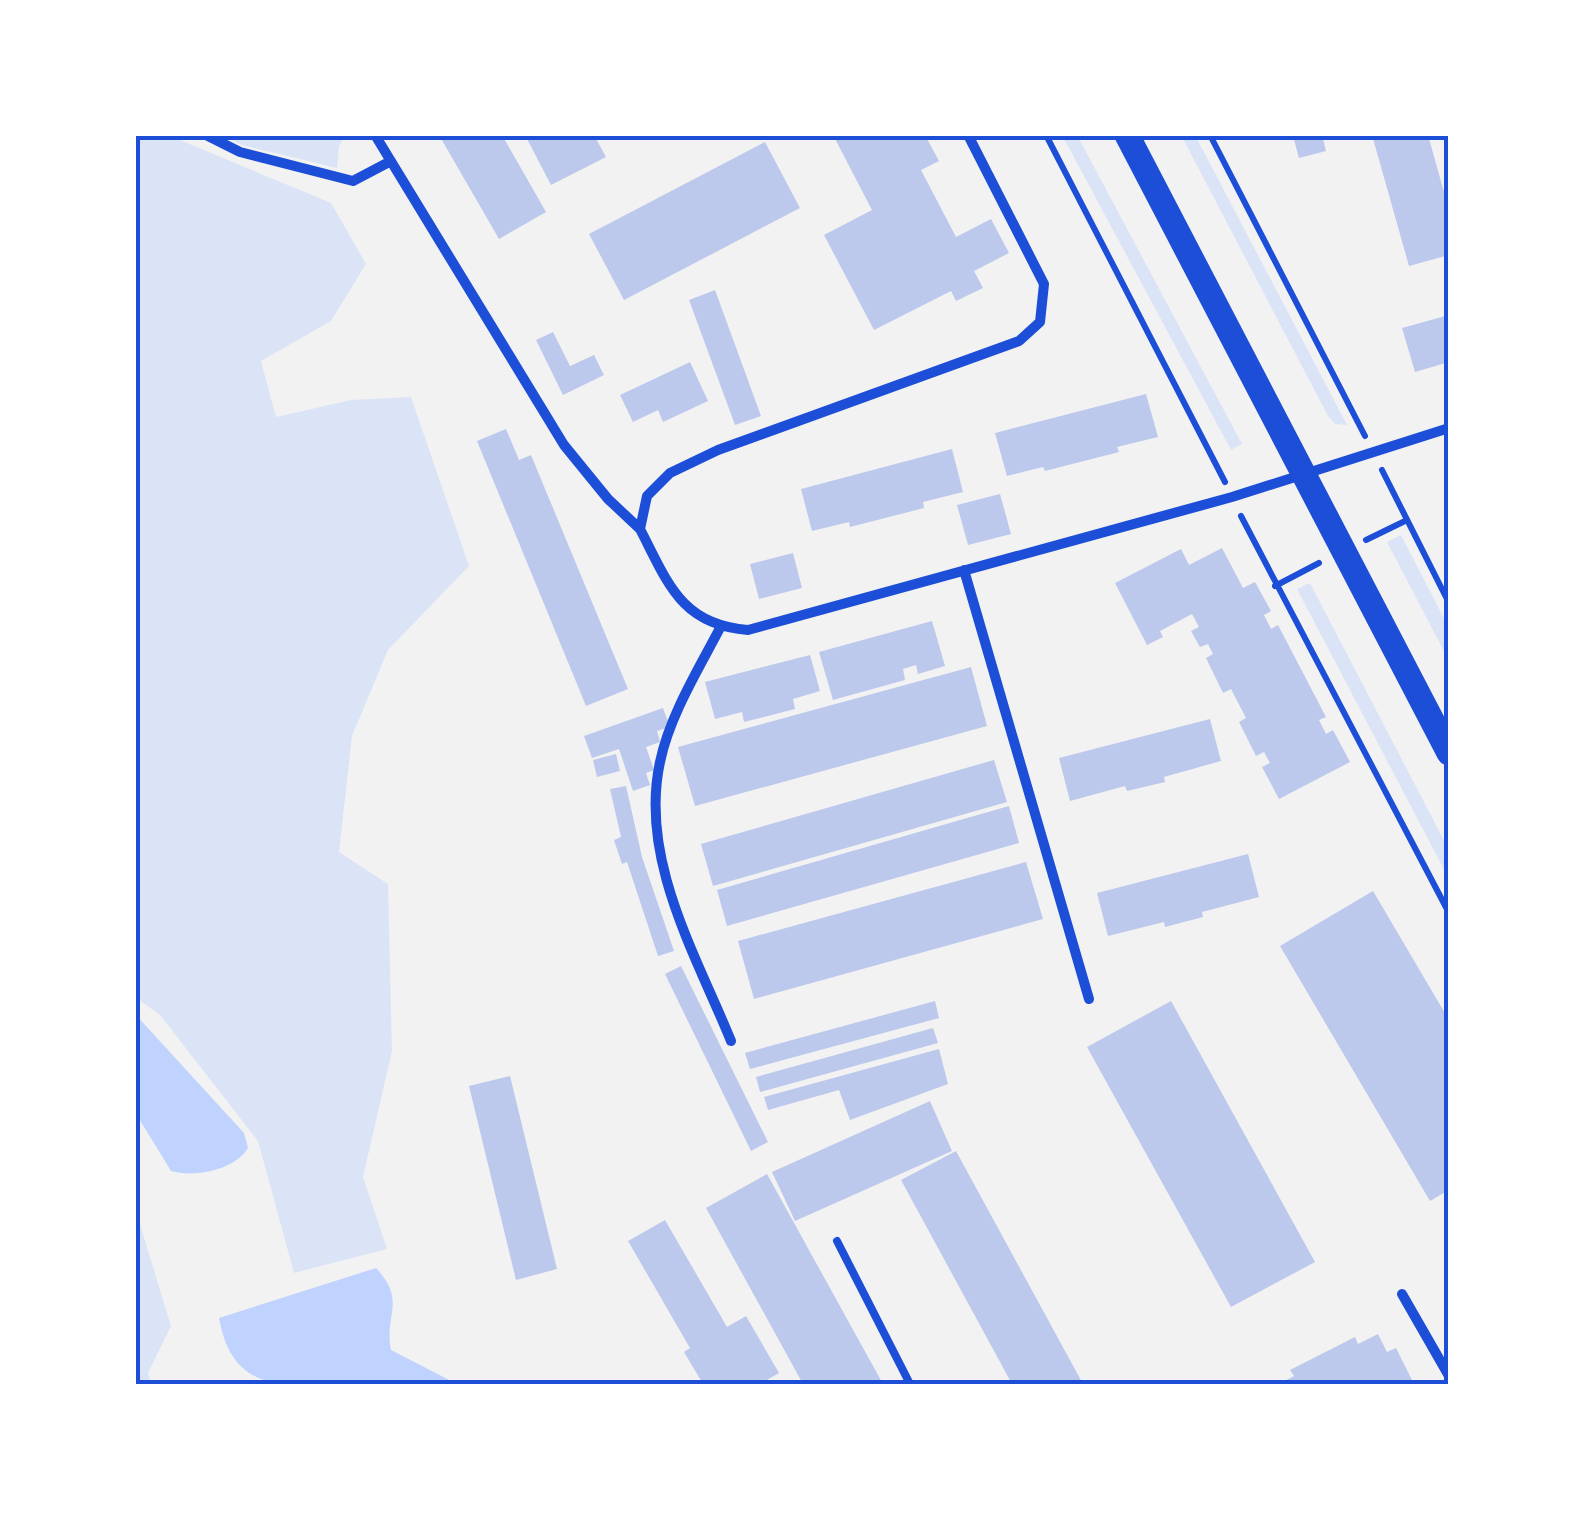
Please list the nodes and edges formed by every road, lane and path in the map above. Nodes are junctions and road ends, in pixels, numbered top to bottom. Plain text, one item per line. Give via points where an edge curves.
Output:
1 (206, 135) edge
2 (375, 135) edge
3 (968, 135) edge
4 (1046, 135) edge
5 (1127, 135) edge
6 (1210, 135) edge
7 (390, 160) junction
8 (1449, 428) edge
9 (1374, 452) junction
10 (1302, 476) junction
11 (1232, 498) junction
12 (640, 529) junction
13 (964, 570) junction
14 (1449, 603) edge
15 (720, 628) junction
16 (1449, 753) edge
17 (1449, 913) edge
18 (1089, 999) dead end
19 (732, 1042) dead end
20 (837, 1241) dead end
21 (1402, 1294) dead end
22 (1449, 1376) edge
23 (910, 1384) edge

1 - 7 street via 240,152 353,181
2 - 7 street
3 - 12 street via 1044,284 1040,322 1019,341 670,473 647,496
4 - 11 path
5 - 10 main road
6 - 9 path
7 - 12 street via 564,445
8 - 9 street
9 - 10 street
9 - 14 path
10 - 11 street
10 - 16 main road
11 - 13 street
11 - 17 path
12 - 15 street via 664,577 696,617
13 - 15 street via 748,630
13 - 18 street
15 - 19 street via 660,759 654,804 665,882
20 - 23 lane
21 - 22 street

